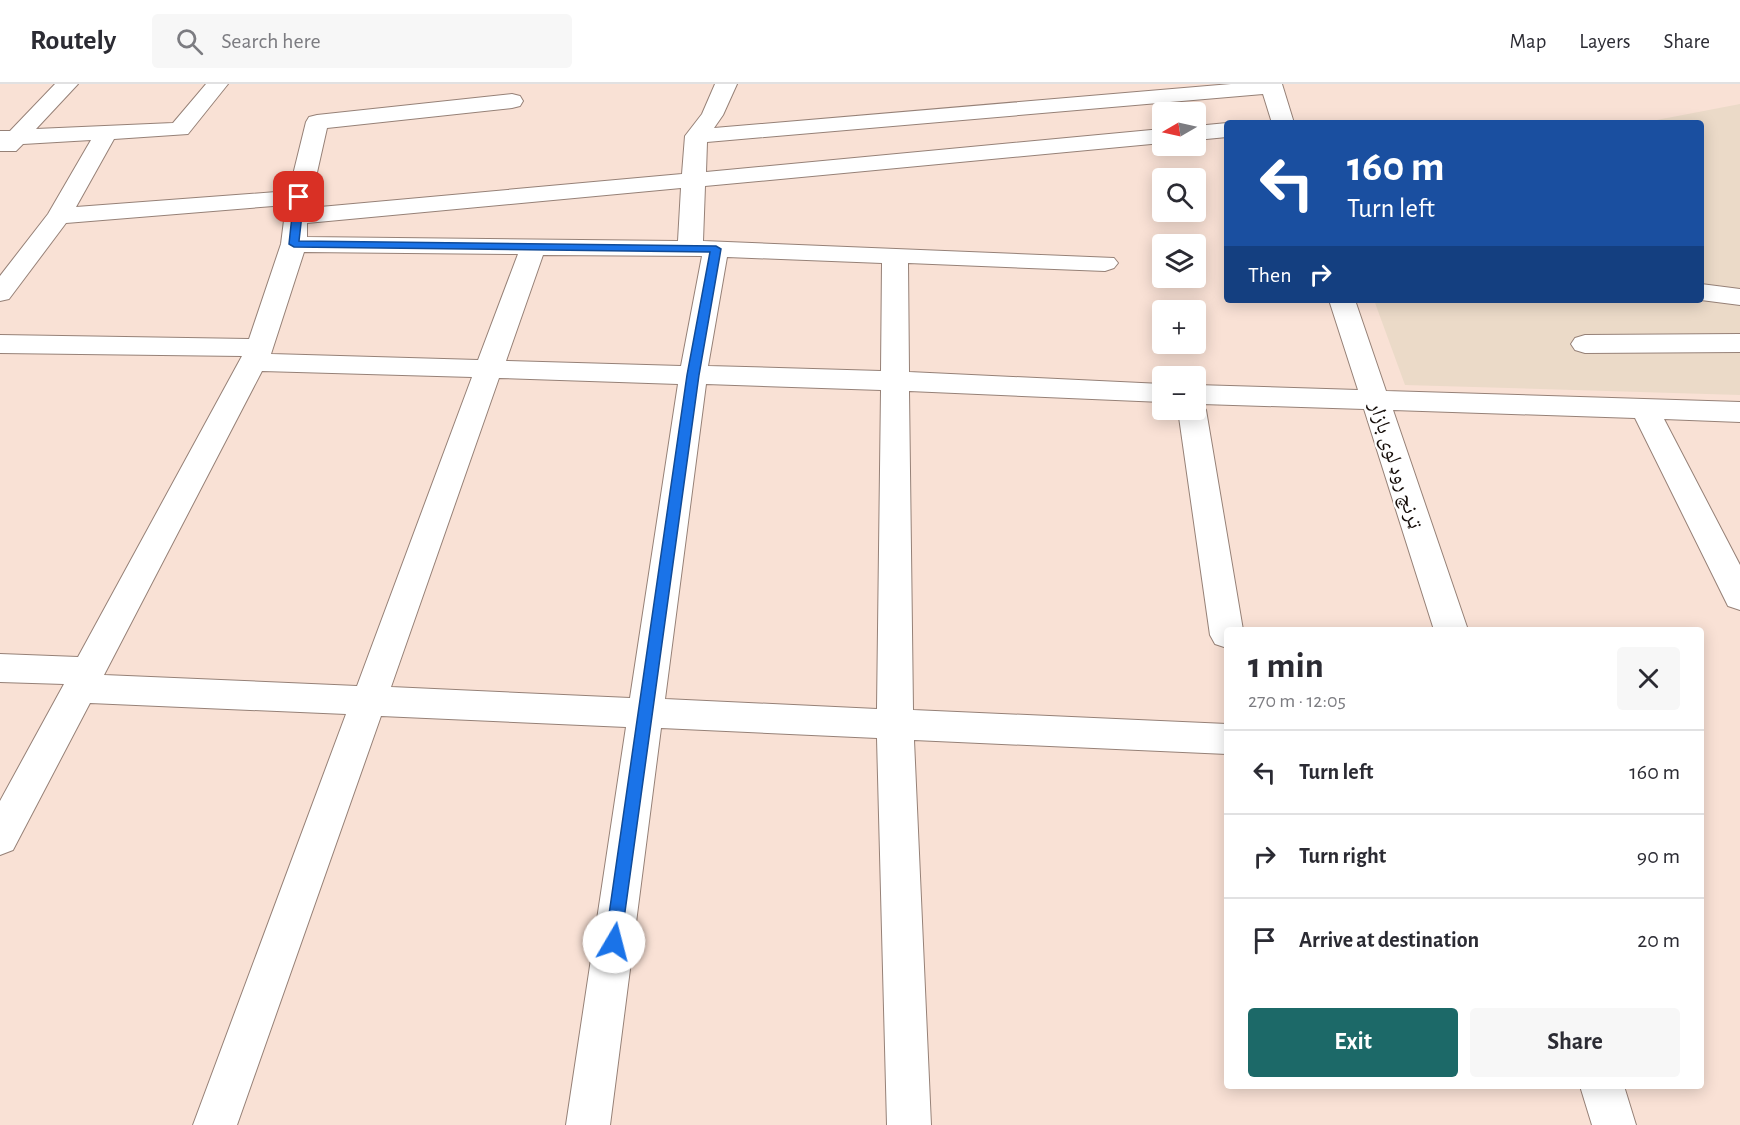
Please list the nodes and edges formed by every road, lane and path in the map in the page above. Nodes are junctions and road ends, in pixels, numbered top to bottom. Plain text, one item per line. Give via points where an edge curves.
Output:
1 (67, 84) edge
2 (217, 84) edge
3 (726, 84) edge
4 (1271, 86) edge
5 (512, 101) dead end
6 (1282, 120) edge
7 (1224, 130) edge
8 (1206, 132) edge
9 (106, 134) junction
10 (696, 136) junction
11 (1152, 137) edge
12 (8, 138) edge
13 (0, 153) edge
14 (694, 181) junction
15 (297, 207) junction
16 (59, 216) junction
17 (294, 244) junction
18 (533, 247) junction
19 (703, 249) junction
20 (895, 257) junction
21 (1105, 263) dead end
22 (1704, 292) edge
23 (0, 293) edge
24 (1740, 297) edge
25 (1343, 303) edge
26 (1740, 343) edge
27 (0, 344) edge
28 (1585, 344) dead end
29 (256, 355) junction
30 (489, 369) junction
31 (693, 375) junction
32 (897, 381) junction
33 (1152, 393) edge
34 (1206, 394) edge
35 (1376, 402) junction
36 (1645, 410) junction
37 (1740, 412) edge
38 (1194, 420) edge
39 (1740, 597) edge
40 (1226, 627) edge
41 (1450, 627) edge
42 (0, 668) edge
43 (84, 679) junction
44 (369, 701) junction
45 (645, 713) junction
46 (896, 724) junction
47 (1224, 740) edge
48 (0, 838) edge
49 (1603, 1089) edge
50 (215, 1125) edge
51 (588, 1125) edge
52 (909, 1125) edge
53 (1614, 1125) edge

1 - 12 street
2 - 9 street via 180,129
3 - 10 street via 712,115
4 - 6 street
4 - 10 street
5 - 15 street via 317,122
7 - 8 street
9 - 12 street
9 - 16 street
10 - 14 street
11 - 14 street
12 - 13 street
14 - 15 street
14 - 19 street
15 - 16 street
15 - 17 street
16 - 23 street
17 - 18 street
17 - 29 street
18 - 19 street
18 - 30 street
19 - 20 street
19 - 31 street
20 - 21 street
20 - 32 street
22 - 24 street
25 - 35 street, ټرنچ روډ لوی بازار
26 - 28 street
27 - 29 street
29 - 30 street
29 - 43 street
30 - 31 street
30 - 44 street
31 - 32 street
31 - 45 street
32 - 33 street
32 - 46 street
34 - 35 street
35 - 36 street
35 - 41 street, ټرنچ روډ لوی بازار
36 - 37 street
36 - 39 street
38 - 40 street
42 - 43 street
43 - 44 street
43 - 48 street
44 - 45 street
44 - 50 street
45 - 46 street
45 - 51 street
46 - 47 street
46 - 52 street
49 - 53 street

